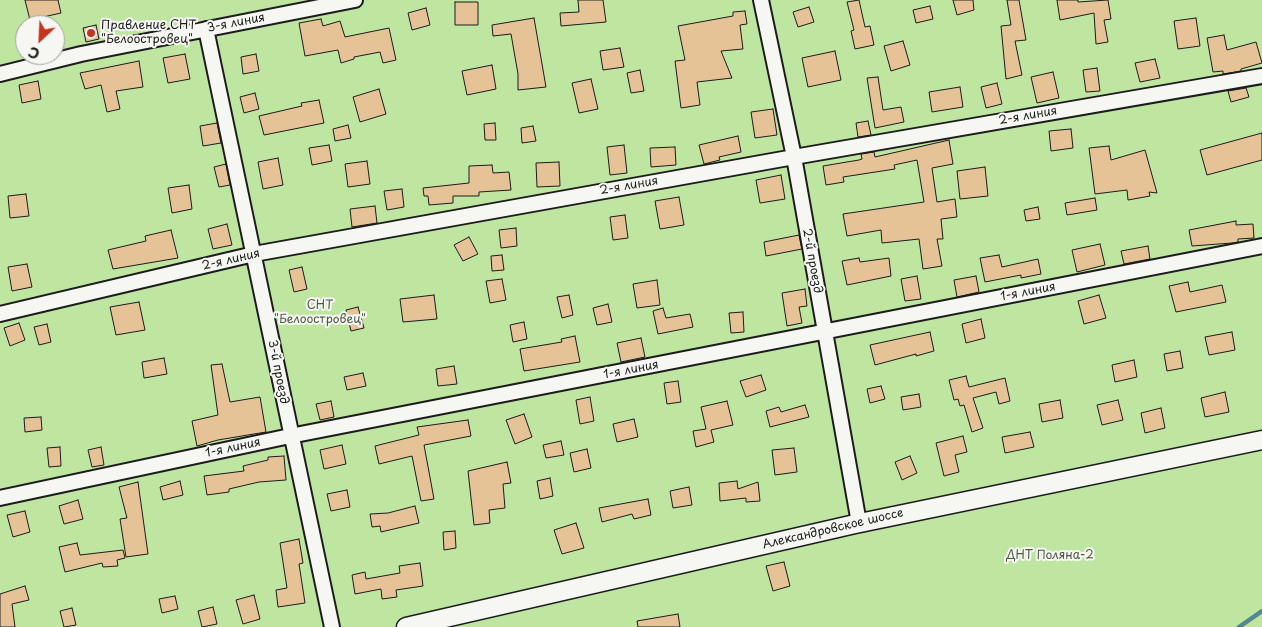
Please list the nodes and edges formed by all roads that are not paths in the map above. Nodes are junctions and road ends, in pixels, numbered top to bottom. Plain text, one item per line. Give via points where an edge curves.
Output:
1 (355, 0) edge
2 (761, 0) edge
3 (206, 29) junction
4 (0, 74) edge
5 (1262, 76) edge
6 (794, 157) junction
7 (1262, 246) edge
8 (254, 254) junction
9 (0, 314) edge
10 (825, 333) junction
11 (290, 436) junction
12 (1262, 440) edge
13 (0, 498) edge
14 (859, 523) junction
15 (332, 627) edge
16 (406, 627) edge

1 - 3 street, 3-я линия
2 - 6 street, 2-й проезд
3 - 4 street, 3-я линия
3 - 8 street, 3-й проезд
5 - 6 street, 2-я линия
6 - 8 street, 2-я линия
6 - 10 street, 2-й проезд
7 - 10 street, 1-я линия
8 - 9 street, 2-я линия
8 - 11 street, 3-й проезд
10 - 11 street, 1-я линия
10 - 14 street, 2-й проезд
11 - 13 street, 1-я линия
11 - 15 street, 3-й проезд
12 - 14 street, Александровское шоссе
14 - 16 street, Александровское шоссе

